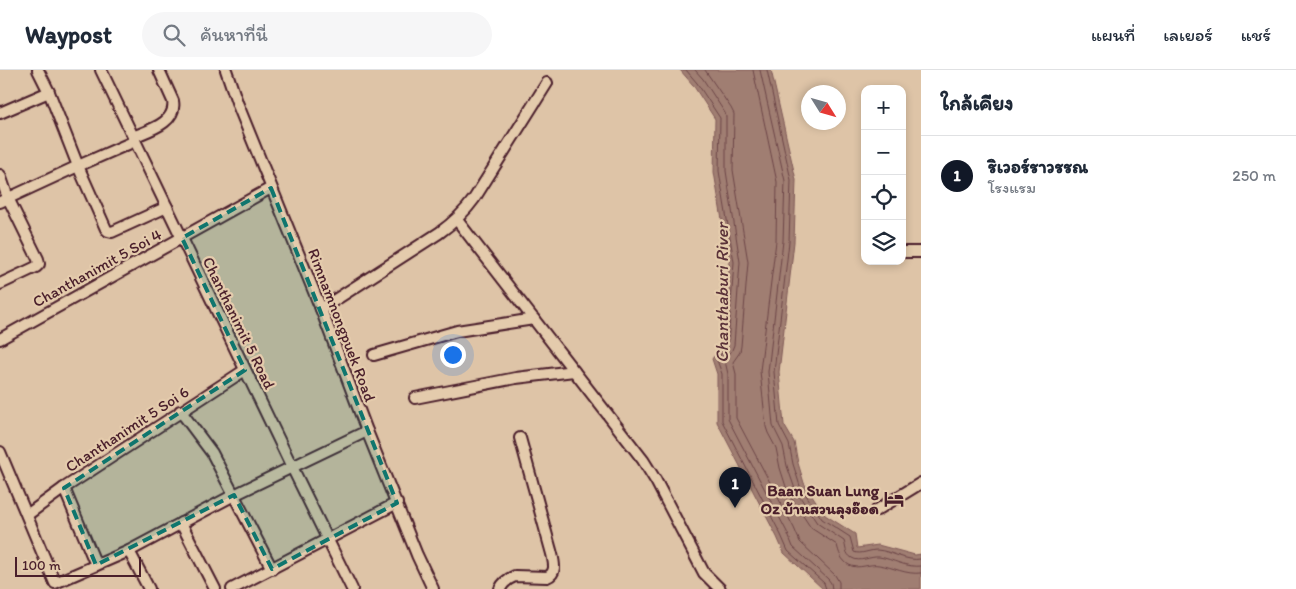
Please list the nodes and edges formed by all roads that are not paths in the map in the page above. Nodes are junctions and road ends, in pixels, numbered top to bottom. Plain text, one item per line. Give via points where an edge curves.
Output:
1 (38, 70) edge
2 (102, 70) edge
3 (159, 70) edge
4 (226, 70) edge
5 (547, 83) dead end
6 (49, 92) junction
7 (0, 113) edge
8 (134, 139) junction
9 (78, 166) junction
10 (0, 175) edge
11 (271, 188) junction
12 (4, 200) edge
13 (167, 207) junction
14 (457, 220) junction
15 (182, 238) junction
16 (906, 252) edge
17 (921, 252) edge
18 (0, 284) edge
19 (321, 309) junction
20 (534, 319) junction
21 (0, 339) edge
22 (374, 355) dead end
23 (245, 370) junction
24 (574, 371) junction
25 (415, 398) dead end
26 (180, 411) junction
27 (367, 431) junction
28 (520, 438) dead end
29 (0, 452) edge
30 (292, 467) junction
31 (921, 483) edge
32 (64, 488) junction
33 (234, 495) junction
34 (397, 503) junction
35 (877, 510) dead end
36 (27, 515) junction
37 (181, 523) junction
38 (328, 540) junction
39 (129, 551) junction
40 (96, 565) junction
41 (272, 569) junction
42 (235, 588) edge
43 (148, 589) edge
44 (215, 589) edge
45 (352, 589) edge
46 (433, 589) edge
47 (500, 589) edge
48 (720, 589) edge

1 - 6 street
2 - 8 street, Chanthanimit 5 Road
3 - 8 street via 173,101 173,112 163,123
4 - 11 street, Rimnamnongpuek Road
5 - 14 street via 474,199
6 - 7 street
6 - 9 street
8 - 9 street
8 - 13 street, Chanthanimit 5 Road
9 - 12 street
9 - 13 street via 108,231
10 - 12 street
11 - 15 street, Chanthanimit 5 Soi 4
11 - 19 street, Rimnamnongpuek Road
12 - 18 street via 38,264
13 - 15 street, Chanthanimit 5 Road
14 - 19 street
14 - 20 street
15 - 21 street, Chanthanimit 5 Soi 4
15 - 23 street, Chanthanimit 5 Road
16 - 17 street
19 - 27 street, Rimnamnongpuek Road
20 - 22 street via 458,331
20 - 24 street
23 - 26 street, Chanthanimit 5 Soi 6
23 - 30 street, Chanthanimit 5 Road
24 - 25 street via 516,378
24 - 48 street via 643,460 704,573
26 - 32 street, Chanthanimit 5 Soi 6
26 - 33 street via 212,453
27 - 30 street
27 - 34 street, Rimnamnongpuek Road
28 - 47 street via 554,569 547,577 515,576 505,581
29 - 36 street
30 - 33 street
30 - 38 street, Chanthanimit 5 Road
31 - 35 street
32 - 36 street, Chanthanimit 5 Soi 6
32 - 40 street
33 - 37 street
33 - 41 street
34 - 38 street
34 - 46 street, Rimnamnongpuek Road
36 - 40 street via 54,583
37 - 39 street
37 - 44 street
38 - 41 street
38 - 45 street, Chanthanimit 5 Road
39 - 40 street
39 - 43 street
41 - 42 street

